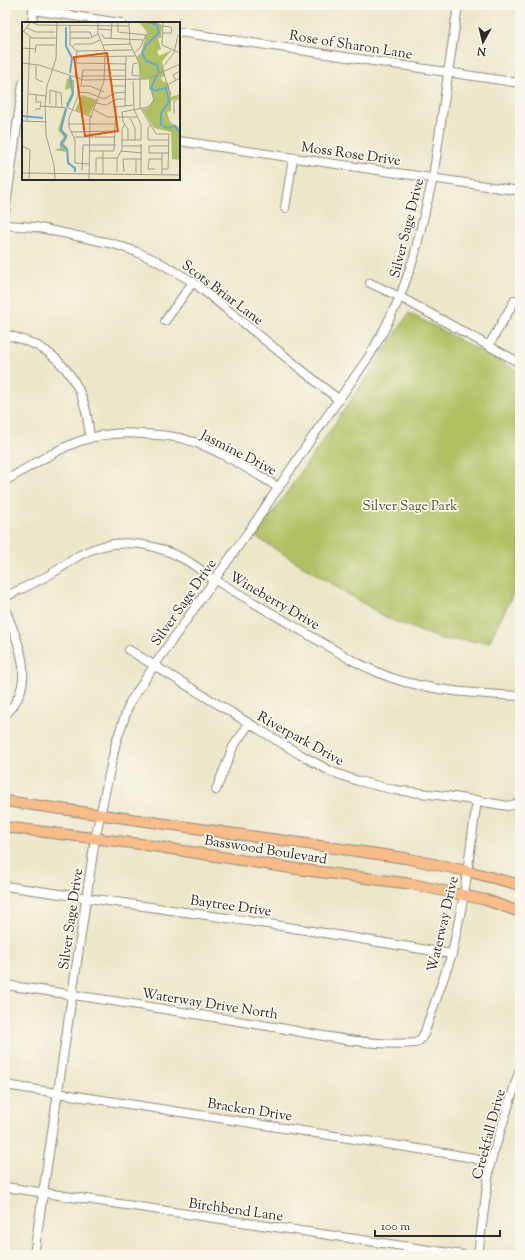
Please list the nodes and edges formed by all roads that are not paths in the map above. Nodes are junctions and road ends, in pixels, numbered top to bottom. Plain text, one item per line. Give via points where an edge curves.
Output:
1 (458, 5) edge
2 (34, 7) edge
3 (32, 22) edge
4 (116, 22) edge
5 (180, 32) edge
6 (448, 72) junction
7 (520, 83) edge
8 (22, 100) edge
9 (21, 117) edge
10 (180, 141) edge
11 (293, 158) junction
12 (433, 178) junction
13 (520, 191) edge
14 (285, 208) dead end
15 (5, 212) edge
16 (5, 225) edge
17 (192, 282) junction
18 (370, 283) dead end
19 (400, 297) junction
20 (515, 300) dead end
21 (166, 321) dead end
22 (5, 334) edge
23 (489, 345) junction
24 (520, 363) edge
25 (339, 400) junction
26 (90, 438) junction
27 (5, 481) edge
28 (279, 488) junction
29 (215, 580) junction
30 (5, 597) edge
31 (5, 609) edge
32 (129, 650) dead end
33 (154, 666) junction
34 (520, 696) edge
35 (5, 716) edge
36 (249, 724) junction
37 (216, 790) dead end
38 (5, 800) edge
39 (477, 800) junction
40 (520, 803) edge
41 (100, 814) junction
42 (5, 827) edge
43 (95, 839) junction
44 (467, 871) junction
45 (520, 885) edge
46 (5, 886) edge
47 (464, 895) junction
48 (86, 898) junction
49 (520, 912) edge
50 (452, 954) junction
51 (5, 985) edge
52 (72, 995) junction
53 (411, 1043) joint
54 (520, 1069) edge
55 (5, 1085) edge
56 (58, 1092) junction
57 (490, 1164) junction
58 (5, 1187) edge
59 (43, 1193) junction
60 (34, 1255) edge
61 (463, 1255) edge
62 (478, 1255) edge

1 - 6 street, Silver Sage Drive
2 - 3 street
2 - 4 street
5 - 6 street, Rose of Sharon Lane
6 - 7 street, Rose of Sharon Lane
6 - 12 street, Silver Sage Drive
8 - 9 street
9 - 15 street
10 - 11 street, Moss Rose Drive
11 - 12 street, Moss Rose Drive
11 - 14 street
12 - 13 street, Moss Rose Drive
12 - 19 street, Silver Sage Drive via 414,258
16 - 17 street, Scots Briar Lane via 35,227 114,244 157,260
17 - 21 street
17 - 25 street, Scots Briar Lane
18 - 19 street
19 - 23 street
19 - 25 street, Silver Sage Drive via 386,328
20 - 23 street
22 - 26 street via 39,347 54,356 65,367 86,410
23 - 24 street
25 - 28 street, Silver Sage Drive
26 - 27 street, Jasmine Drive via 61,449
26 - 28 street, Jasmine Drive via 130,433 169,436 193,442 231,459
28 - 29 street, Silver Sage Drive
29 - 30 street, Wineberry Drive via 181,557 130,542 97,547
29 - 33 street, Silver Sage Drive
29 - 34 street, Wineberry Drive via 372,670 393,678 472,693
31 - 35 street via 19,647 24,678 19,697
32 - 33 street, Riverpark Drive
33 - 36 street, Riverpark Drive
33 - 41 street, Silver Sage Drive via 130,702 118,735
36 - 37 street via 233,747
36 - 39 street, Riverpark Drive via 300,756 332,772 358,781 395,790
38 - 41 main road, Basswood Boulevard
39 - 40 street, Riverpark Drive via 508,806
39 - 44 street, Waterway Drive
41 - 43 street, Silver Sage Drive
41 - 44 main road, Basswood Boulevard via 340,847
42 - 43 main road, Basswood Boulevard
43 - 47 main road, Basswood Boulevard via 412,884
43 - 48 street, Silver Sage Drive
44 - 45 main road, Basswood Boulevard
44 - 47 street, Waterway Drive
46 - 48 street, Baytree Drive
47 - 49 main road, Basswood Boulevard
47 - 50 street, Waterway Drive
48 - 50 street, Baytree Drive
48 - 52 street, Silver Sage Drive
50 - 53 street, Waterway Drive via 424,1034 420,1040
51 - 52 street, Waterway Drive North
52 - 53 street, Waterway Drive North via 344,1039
52 - 56 street, Silver Sage Drive
54 - 57 street, Creekfall Drive
55 - 56 street, Bracken Drive
56 - 57 street, Bracken Drive via 445,1153
56 - 59 street, Silver Sage Drive
57 - 62 street, Creekfall Drive
58 - 59 street, Birchbend Lane
59 - 60 street, Silver Sage Drive
59 - 61 street, Birchbend Lane

